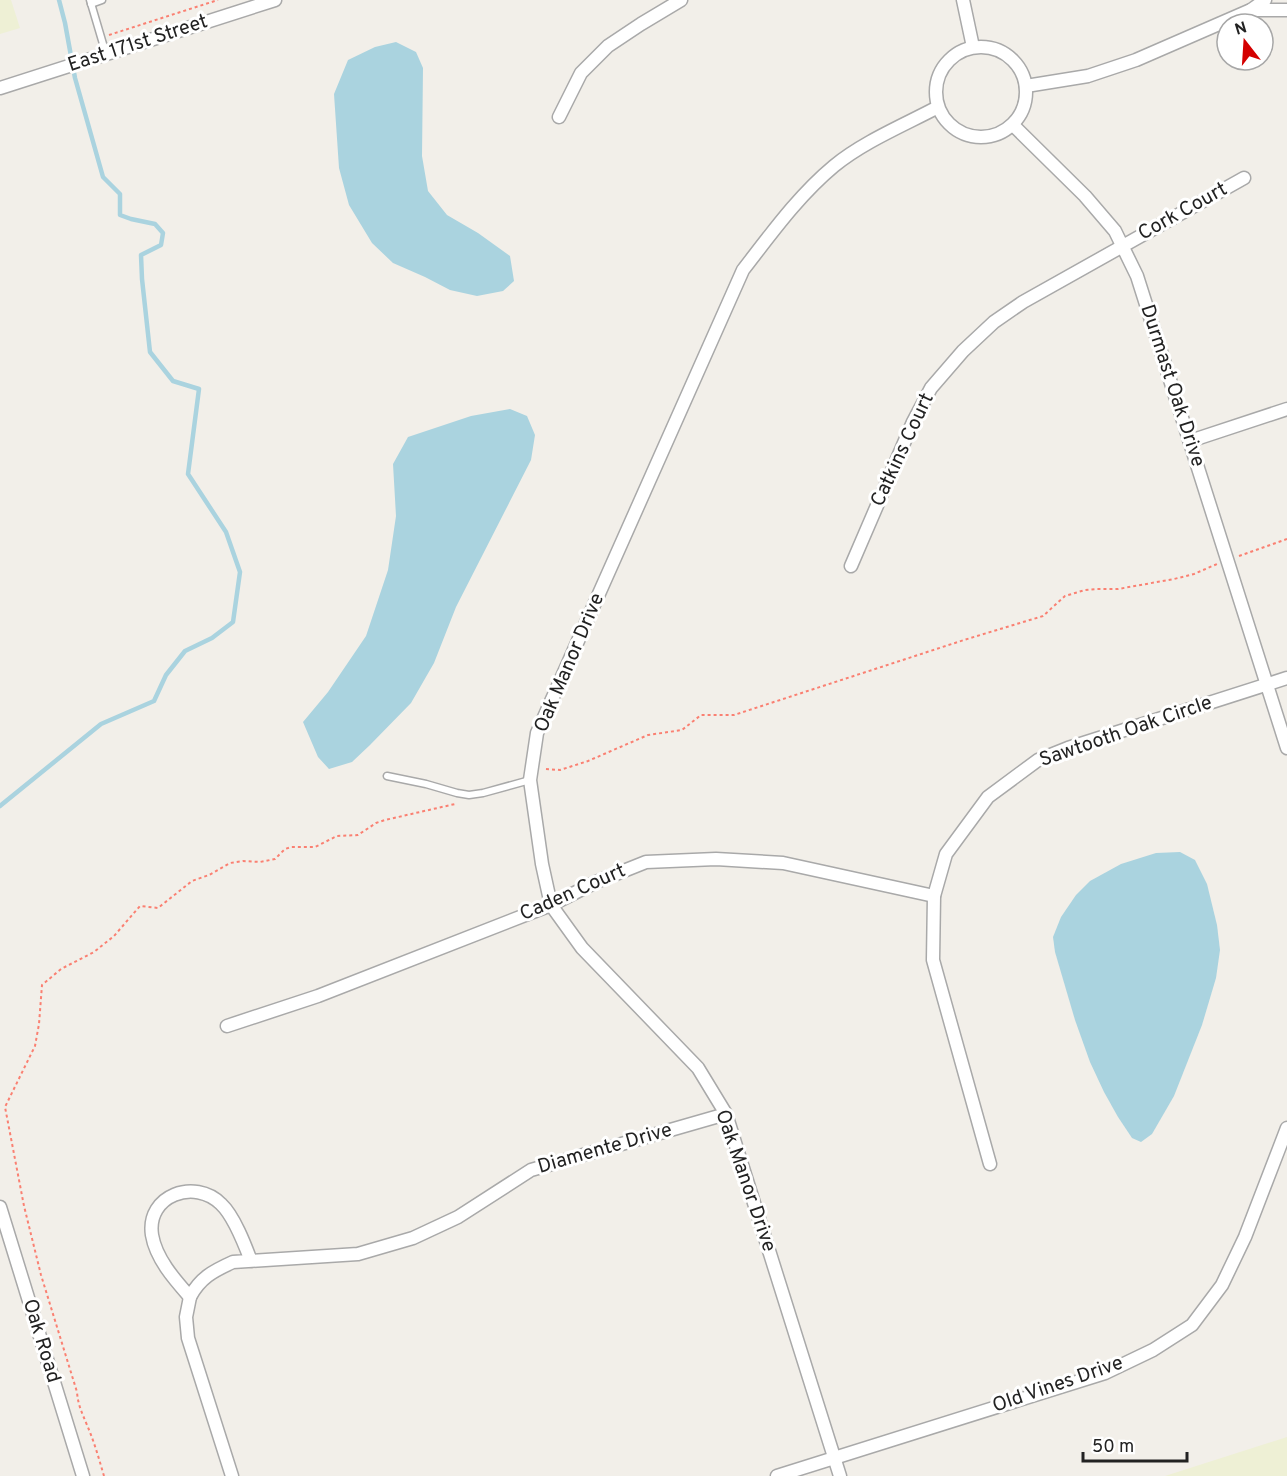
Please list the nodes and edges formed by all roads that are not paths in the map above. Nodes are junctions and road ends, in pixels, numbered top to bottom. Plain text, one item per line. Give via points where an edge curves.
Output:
1 (102, 0) edge
2 (275, 0) edge
3 (681, 0) edge
4 (963, 0) edge
5 (1265, 0) edge
6 (90, 2) edge
7 (1251, 10) junction
8 (1287, 10) edge
9 (973, 48) junction
10 (106, 54) junction
11 (1026, 86) junction
12 (0, 88) edge
13 (938, 107) junction
14 (559, 117) dead end
15 (1013, 125) junction
16 (1244, 178) dead end
17 (1122, 246) junction
18 (1287, 410) edge
19 (1190, 441) junction
20 (851, 566) dead end
21 (1287, 678) edge
22 (1267, 685) junction
23 (1287, 748) edge
24 (531, 774) junction
25 (387, 776) dead end
26 (934, 896) junction
27 (551, 905) junction
28 (227, 1026) dead end
29 (726, 1114) junction
30 (1287, 1128) edge
31 (990, 1164) dead end
32 (0, 1207) edge
33 (251, 1261) junction
34 (190, 1297) junction
35 (835, 1458) junction
36 (83, 1476) edge
37 (232, 1476) edge
38 (777, 1476) edge
39 (840, 1476) edge

1 - 6 lane
2 - 10 street, East 171st Street
3 - 14 street via 608,46 581,73
4 - 9 street
5 - 7 street
6 - 10 lane
7 - 8 street
7 - 11 street via 1136,60 1088,76
9 - 11 street via 986,47 1010,56
9 - 13 street via 960,52 942,69 937,81
10 - 12 street, East 171st Street
11 - 15 street via 1026,103
13 - 15 street via 953,128 977,138 1002,133
13 - 24 street, Oak Manor Drive via 835,165 808,190 743,270 537,732
15 - 17 street, Durmast Oak Drive via 1085,196 1115,231
16 - 17 street, Cork Court
17 - 19 street, Durmast Oak Drive via 1137,276
17 - 20 street, Catkins Court via 994,322 931,388
18 - 19 street
19 - 22 street, Durmast Oak Drive
21 - 22 street, Sawtooth Oak Circle
22 - 23 street
22 - 26 street, Sawtooth Oak Circle via 1038,760 988,797 946,854
24 - 25 lane via 469,795
24 - 27 street, Oak Manor Drive
26 - 27 street, Caden Court via 783,863 716,859 646,862
26 - 31 street, Sawtooth Oak Circle via 933,960
27 - 28 street, Caden Court via 318,996
27 - 29 street, Oak Manor Drive via 582,948 698,1068
29 - 33 street, Diamente Drive via 531,1170 458,1217 413,1238 358,1254
29 - 35 street, Oak Manor Drive
30 - 35 street, Old Vines Drive via 1222,1285 1192,1325 1153,1350 1105,1373
32 - 36 street, Oak Road
33 - 34 street, Diamente Drive via 233,1262 215,1270 196,1285
33 - 34 street via 223,1205 196,1191 173,1195 157,1209 152,1233 162,1262
34 - 37 street via 186,1317 188,1338
35 - 38 street, Old Vines Drive
35 - 39 street, Oak Manor Drive

